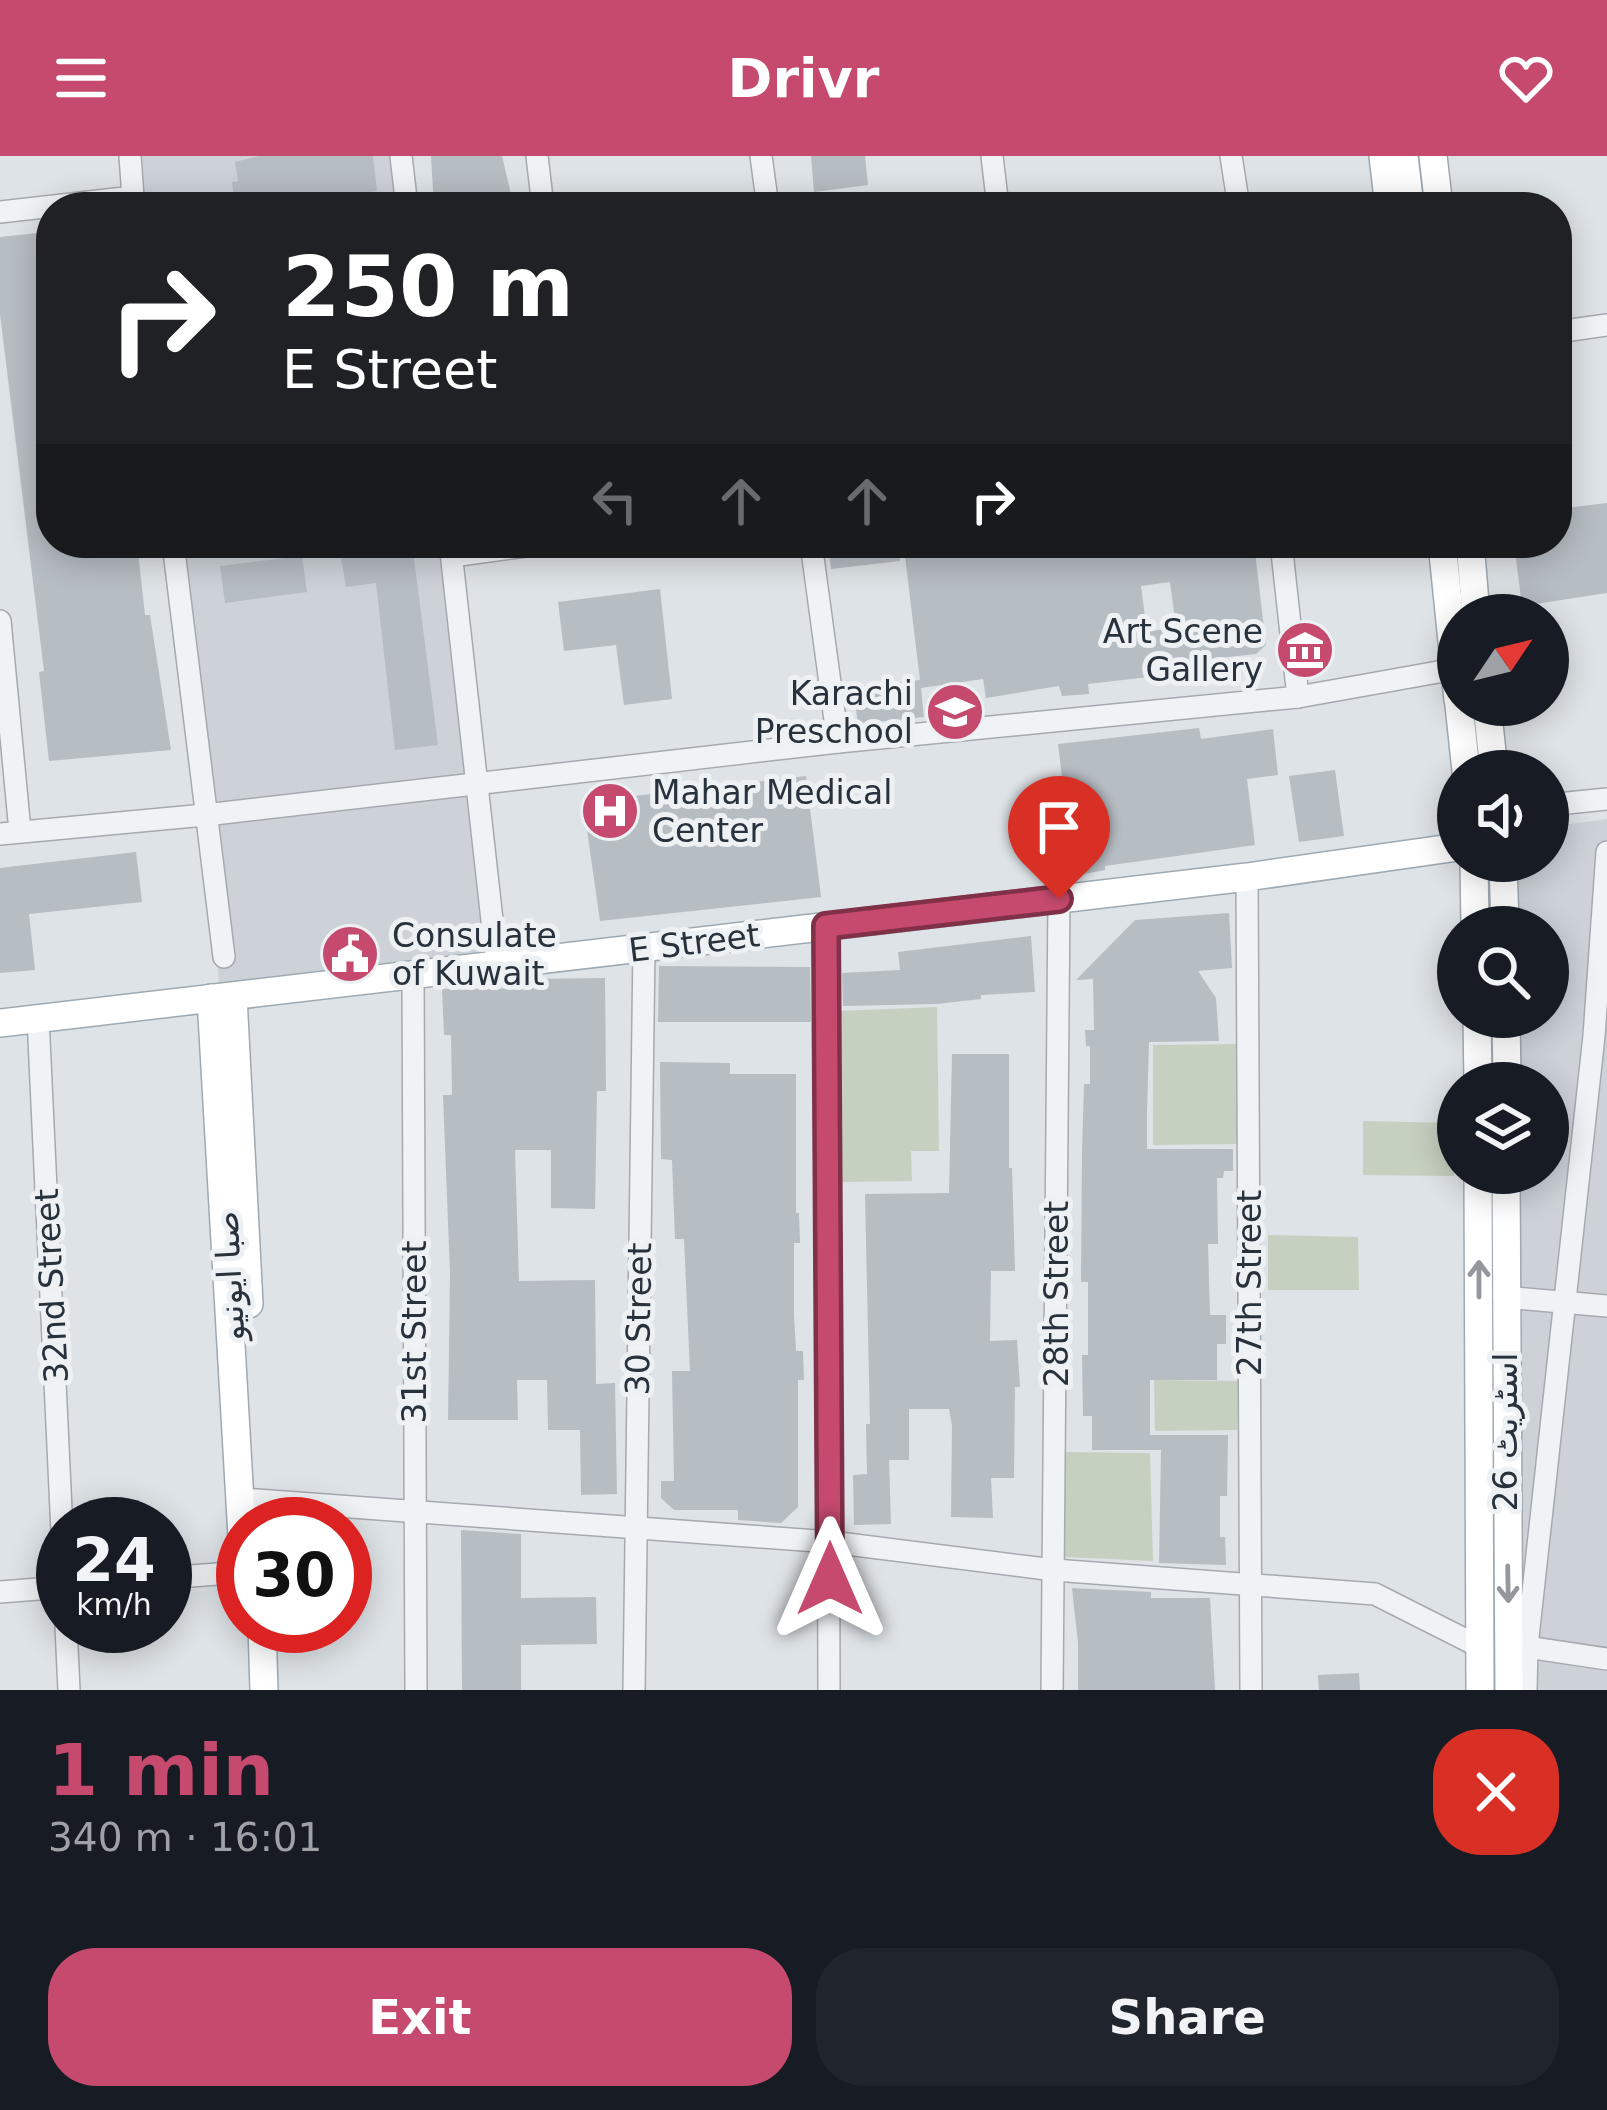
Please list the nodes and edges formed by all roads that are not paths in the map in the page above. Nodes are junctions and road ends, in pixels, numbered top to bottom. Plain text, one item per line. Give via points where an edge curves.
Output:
1 (130, 156) edge
2 (401, 156) edge
3 (538, 156) edge
4 (761, 156) edge
5 (992, 156) edge
6 (1231, 156) edge
7 (1383, 156) edge
8 (1404, 156) edge
9 (1433, 156) edge
10 (134, 192) edge
11 (405, 192) edge
12 (542, 192) edge
13 (766, 192) edge
14 (996, 192) edge
15 (1237, 192) edge
16 (1387, 192) edge
17 (1408, 192) edge
18 (1437, 192) edge
19 (36, 208) edge
20 (0, 212) edge
21 (1607, 325) edge
22 (1572, 330) edge
23 (175, 558) edge
24 (452, 558) edge
25 (813, 558) edge
26 (1284, 558) edge
27 (1444, 558) edge
28 (1471, 558) edge
29 (1447, 594) edge
30 (1474, 594) edge
31 (0, 620) edge
32 (1437, 672) edge
33 (1298, 697) junction
34 (838, 742) junction
35 (478, 782) junction
36 (1607, 800) edge
37 (1569, 803) edge
38 (205, 815) junction
39 (10, 832) edge
40 (1437, 850) edge
41 (1607, 852) edge
42 (1246, 877) junction
43 (1059, 899) junction
44 (826, 926) junction
45 (644, 947) junction
46 (224, 957) dead end
47 (497, 964) junction
48 (413, 974) junction
49 (222, 997) junction
50 (38, 1018) junction
51 (0, 1023) edge
52 (1479, 1194) edge
53 (1506, 1194) edge
54 (1504, 1297) junction
55 (1564, 1303) junction
56 (1607, 1306) edge
57 (60, 1497) edge
58 (252, 1497) edge
59 (372, 1510) edge
60 (414, 1511) junction
61 (635, 1529) junction
62 (831, 1542) junction
63 (1054, 1570) junction
64 (1251, 1586) junction
65 (36, 1589) edge
66 (0, 1592) edge
67 (1505, 1646) junction
68 (67, 1653) edge
69 (245, 1653) edge
70 (263, 1653) edge
71 (1607, 1659) edge
72 (69, 1690) edge
73 (246, 1690) edge
74 (264, 1690) edge
75 (416, 1690) edge
76 (634, 1690) edge
77 (829, 1690) edge
78 (1052, 1690) edge
79 (1251, 1690) edge
80 (1480, 1690) edge
81 (1510, 1690) edge
82 (1526, 1690) edge

1 - 10 street
2 - 11 street
3 - 12 street
4 - 13 street
5 - 14 street
6 - 15 street
7 - 16 main road
8 - 17 main road
9 - 18 main road
19 - 20 street
21 - 22 street
23 - 38 street
24 - 35 street
25 - 34 street
26 - 33 street
27 - 29 main road
28 - 30 main road
31 - 39 street
32 - 33 street
33 - 34 street
34 - 35 street
35 - 38 street
35 - 47 street
36 - 37 street
38 - 39 street
38 - 46 street
40 - 42 main road, E Street
41 - 55 street
42 - 43 main road, E Street
42 - 64 street, 27th Street
43 - 44 main road, E Street
43 - 63 street, 28th Street
44 - 45 main road, E Street
44 - 62 street
45 - 47 main road, E Street
45 - 61 street, 30 Street
47 - 48 main road, E Street
48 - 49 main road, E Street
48 - 60 street, 31st Street
49 - 50 main road, E Street
49 - 58 main road, صبا ایونیو
50 - 51 main road, E Street
50 - 57 street, 32nd Street
67 -> 52 main road, اسٹریٹ 26
53 - 54 main road, اسٹریٹ 26
54 - 55 street
54 -> 67 main road, اسٹریٹ 26
55 - 56 street
55 - 67 street
59 - 60 street
60 - 61 street
60 - 75 street, 31st Street
61 - 62 street
61 - 76 street, 30 Street
62 - 63 street
62 - 77 street
63 - 64 street
63 - 78 street, 28th Street
64 - 67 street via 1376,1594
64 - 79 street, 27th Street
65 - 66 street
67 - 71 street
67 - 80 main road, اسٹریٹ 26
67 - 81 main road, اسٹریٹ 26
67 - 82 street
68 - 72 street
69 - 73 main road
70 - 74 main road

